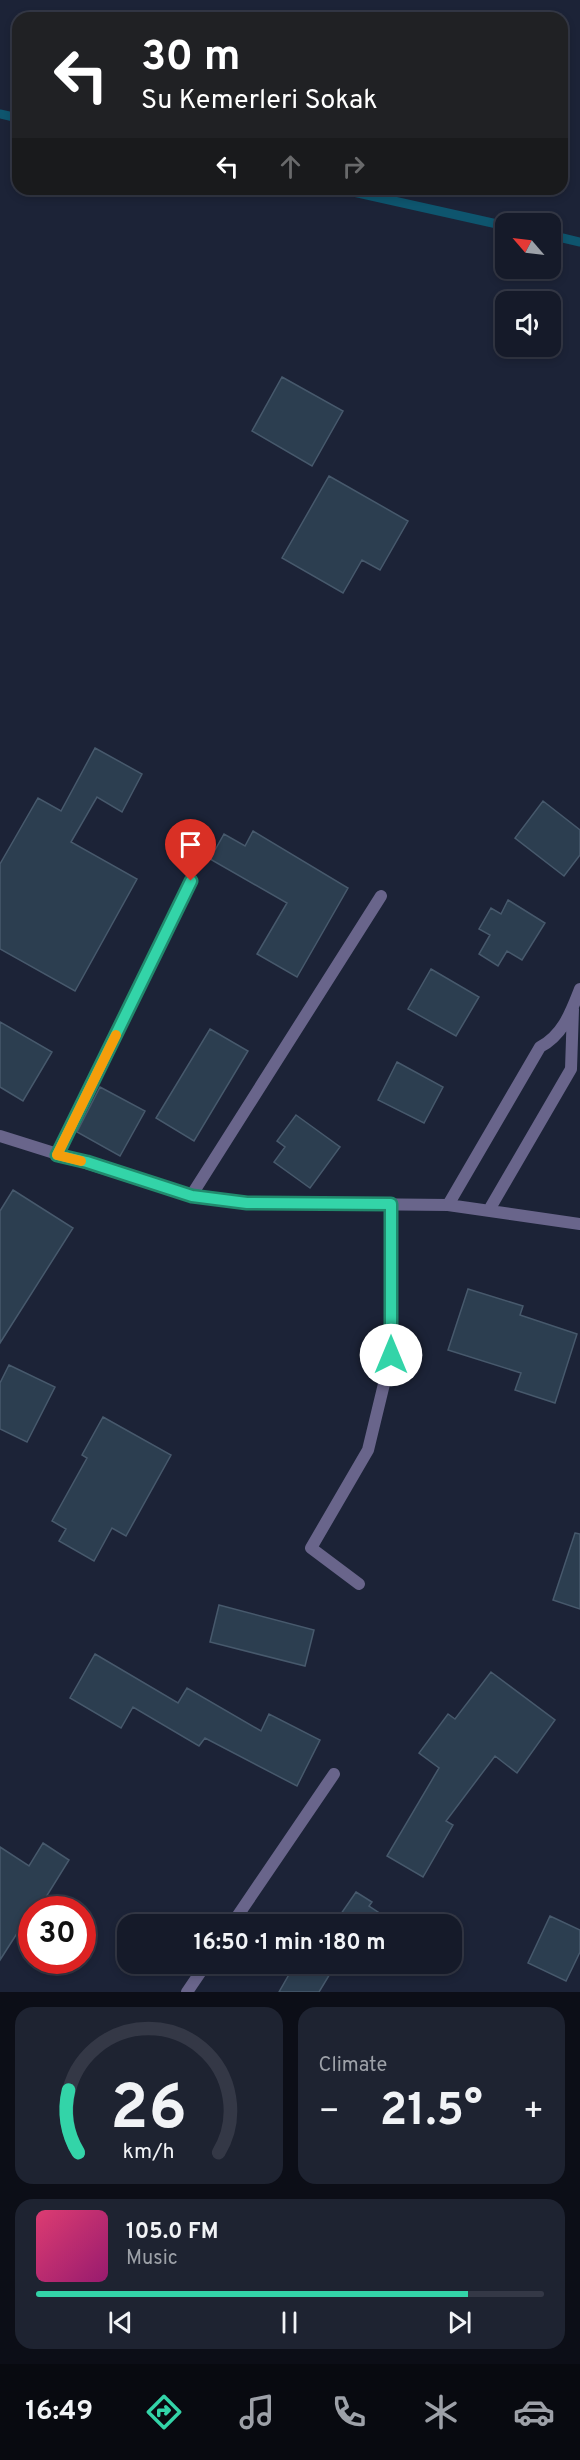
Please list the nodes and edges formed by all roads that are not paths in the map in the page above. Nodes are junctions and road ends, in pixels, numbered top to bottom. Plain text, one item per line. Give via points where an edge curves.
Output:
1 (191, 881) dead end
2 (381, 896) dead end
3 (580, 989) edge
4 (576, 1009) edge
5 (0, 1136) edge
6 (57, 1155) junction
7 (192, 1196) junction
8 (391, 1204) junction
9 (448, 1205) junction
10 (489, 1210) junction
11 (580, 1224) edge
12 (359, 1584) dead end
13 (334, 1774) dead end
14 (239, 1914) edge
15 (199, 1974) edge
16 (187, 1992) edge

1 - 6 street
2 - 7 street
3 - 4 street
4 - 9 street via 554,1039 540,1047
4 - 10 street via 571,1070
5 - 6 street
6 - 7 street
7 - 8 street via 247,1203
8 - 9 street
8 - 12 street via 391,1355 368,1450 311,1548
9 - 10 street
10 - 11 street
13 - 14 street
15 - 16 street

